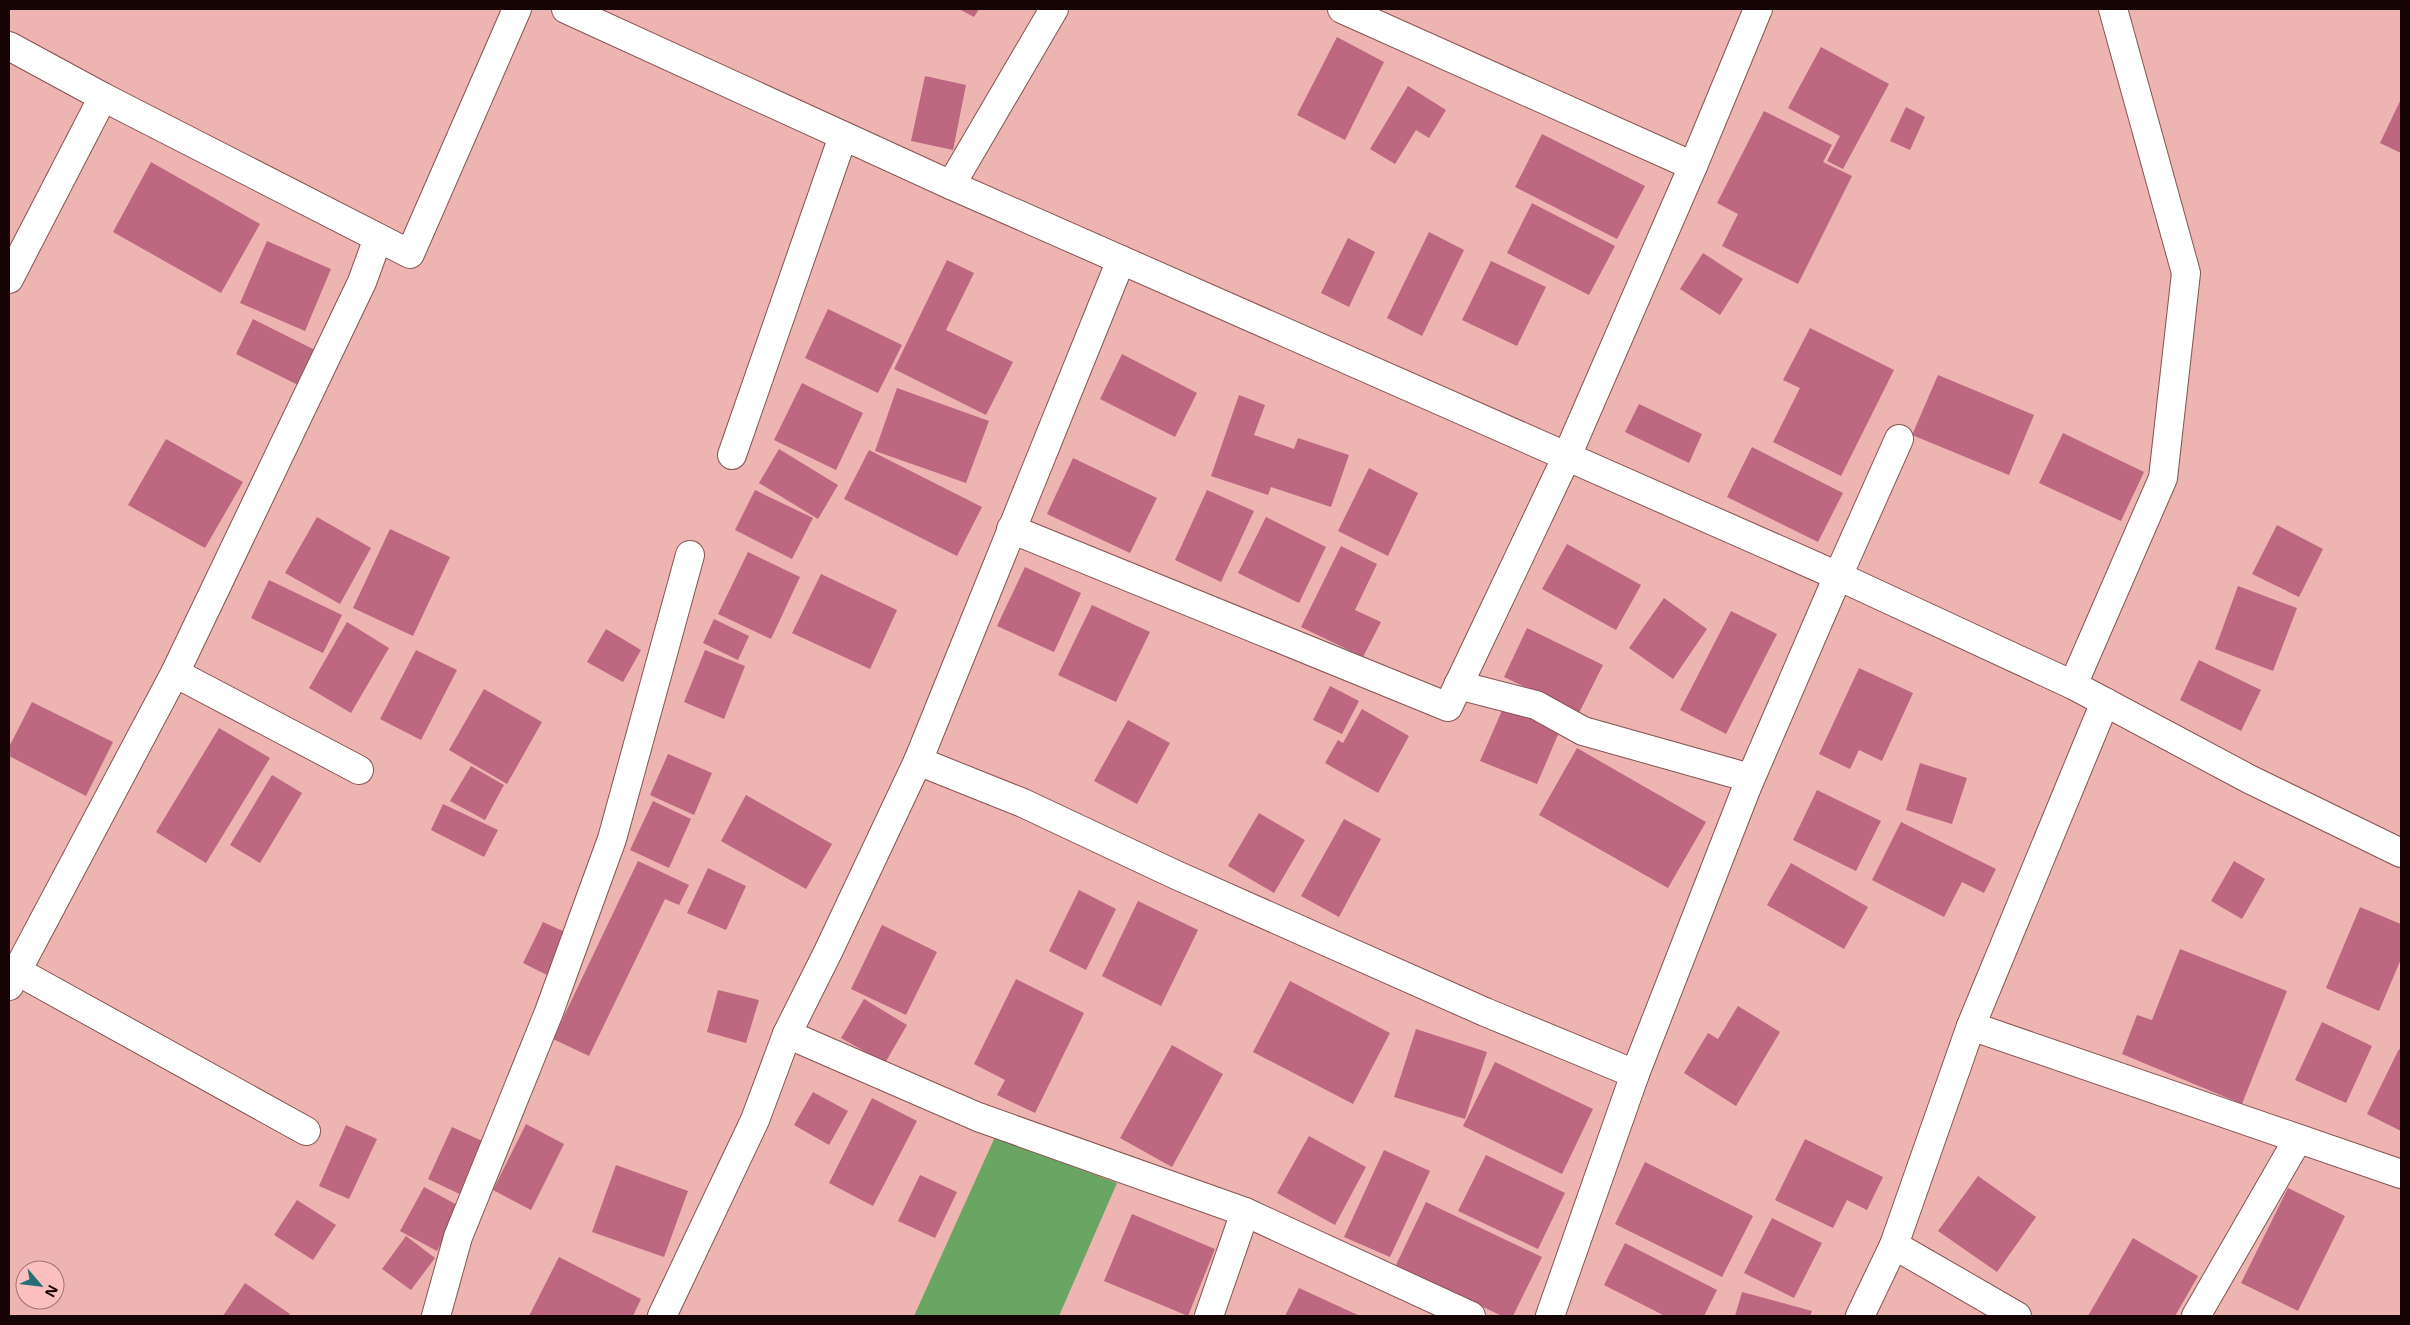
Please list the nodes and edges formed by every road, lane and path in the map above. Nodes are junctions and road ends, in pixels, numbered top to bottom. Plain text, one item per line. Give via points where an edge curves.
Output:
1 (517, 9) edge
2 (566, 9) edge
3 (1054, 9) edge
4 (1342, 9) edge
5 (1758, 9) edge
6 (2113, 9) edge
7 (9, 46) edge
8 (103, 96) junction
9 (843, 136) junction
10 (1693, 166) junction
11 (950, 186) junction
12 (378, 238) junction
13 (1121, 260) junction
14 (9, 279) edge
15 (1899, 439) dead end
16 (732, 455) dead end
17 (1567, 456) junction
18 (1011, 529) junction
19 (690, 555) dead end
20 (1838, 576) junction
21 (175, 673) junction
22 (2073, 684) junction
23 (1458, 685) junction
24 (2105, 702) junction
25 (918, 761) junction
26 (358, 770) dead end
27 (1750, 778) junction
28 (2401, 853) edge
29 (13, 978) edge
30 (1971, 1026) junction
31 (787, 1034) junction
32 (1636, 1074) junction
33 (306, 1132) dead end
34 (2298, 1139) junction
35 (2401, 1174) edge
36 (1245, 1212) junction
37 (1894, 1245) junction
38 (436, 1316) edge
39 (662, 1316) edge
40 (1209, 1316) edge
41 (1471, 1316) edge
42 (1550, 1316) edge
43 (1860, 1316) edge
44 (2017, 1316) edge
45 (2196, 1316) edge

1 - 12 street via 410,254
2 - 9 street
3 - 11 street
4 - 10 street
5 - 10 street
6 - 22 street via 2186,273 2163,478
7 - 8 street
8 - 12 street
8 - 14 street
9 - 11 street
9 - 16 street
10 - 17 street
11 - 13 street
12 - 21 street via 362,282
13 - 17 street
13 - 18 street
15 - 20 street
17 - 20 street
17 - 23 street
18 - 23 street via 1448,707
18 - 25 street
19 - 38 street via 612,839 550,1012 458,1237
20 - 22 street
20 - 27 street
21 - 26 street
21 - 29 street
22 - 24 street
23 - 27 street via 1536,705 1583,731
24 - 28 street via 2249,779
24 - 30 street
25 - 31 street
25 - 32 street via 1023,803 1484,1012
27 - 32 street
29 - 33 street
30 - 34 street
30 - 37 street
31 - 36 street via 978,1117
31 - 39 street via 755,1120
32 - 42 street
34 - 35 street
34 - 45 street
36 - 40 street
36 - 41 street
37 - 43 street
37 - 44 street

